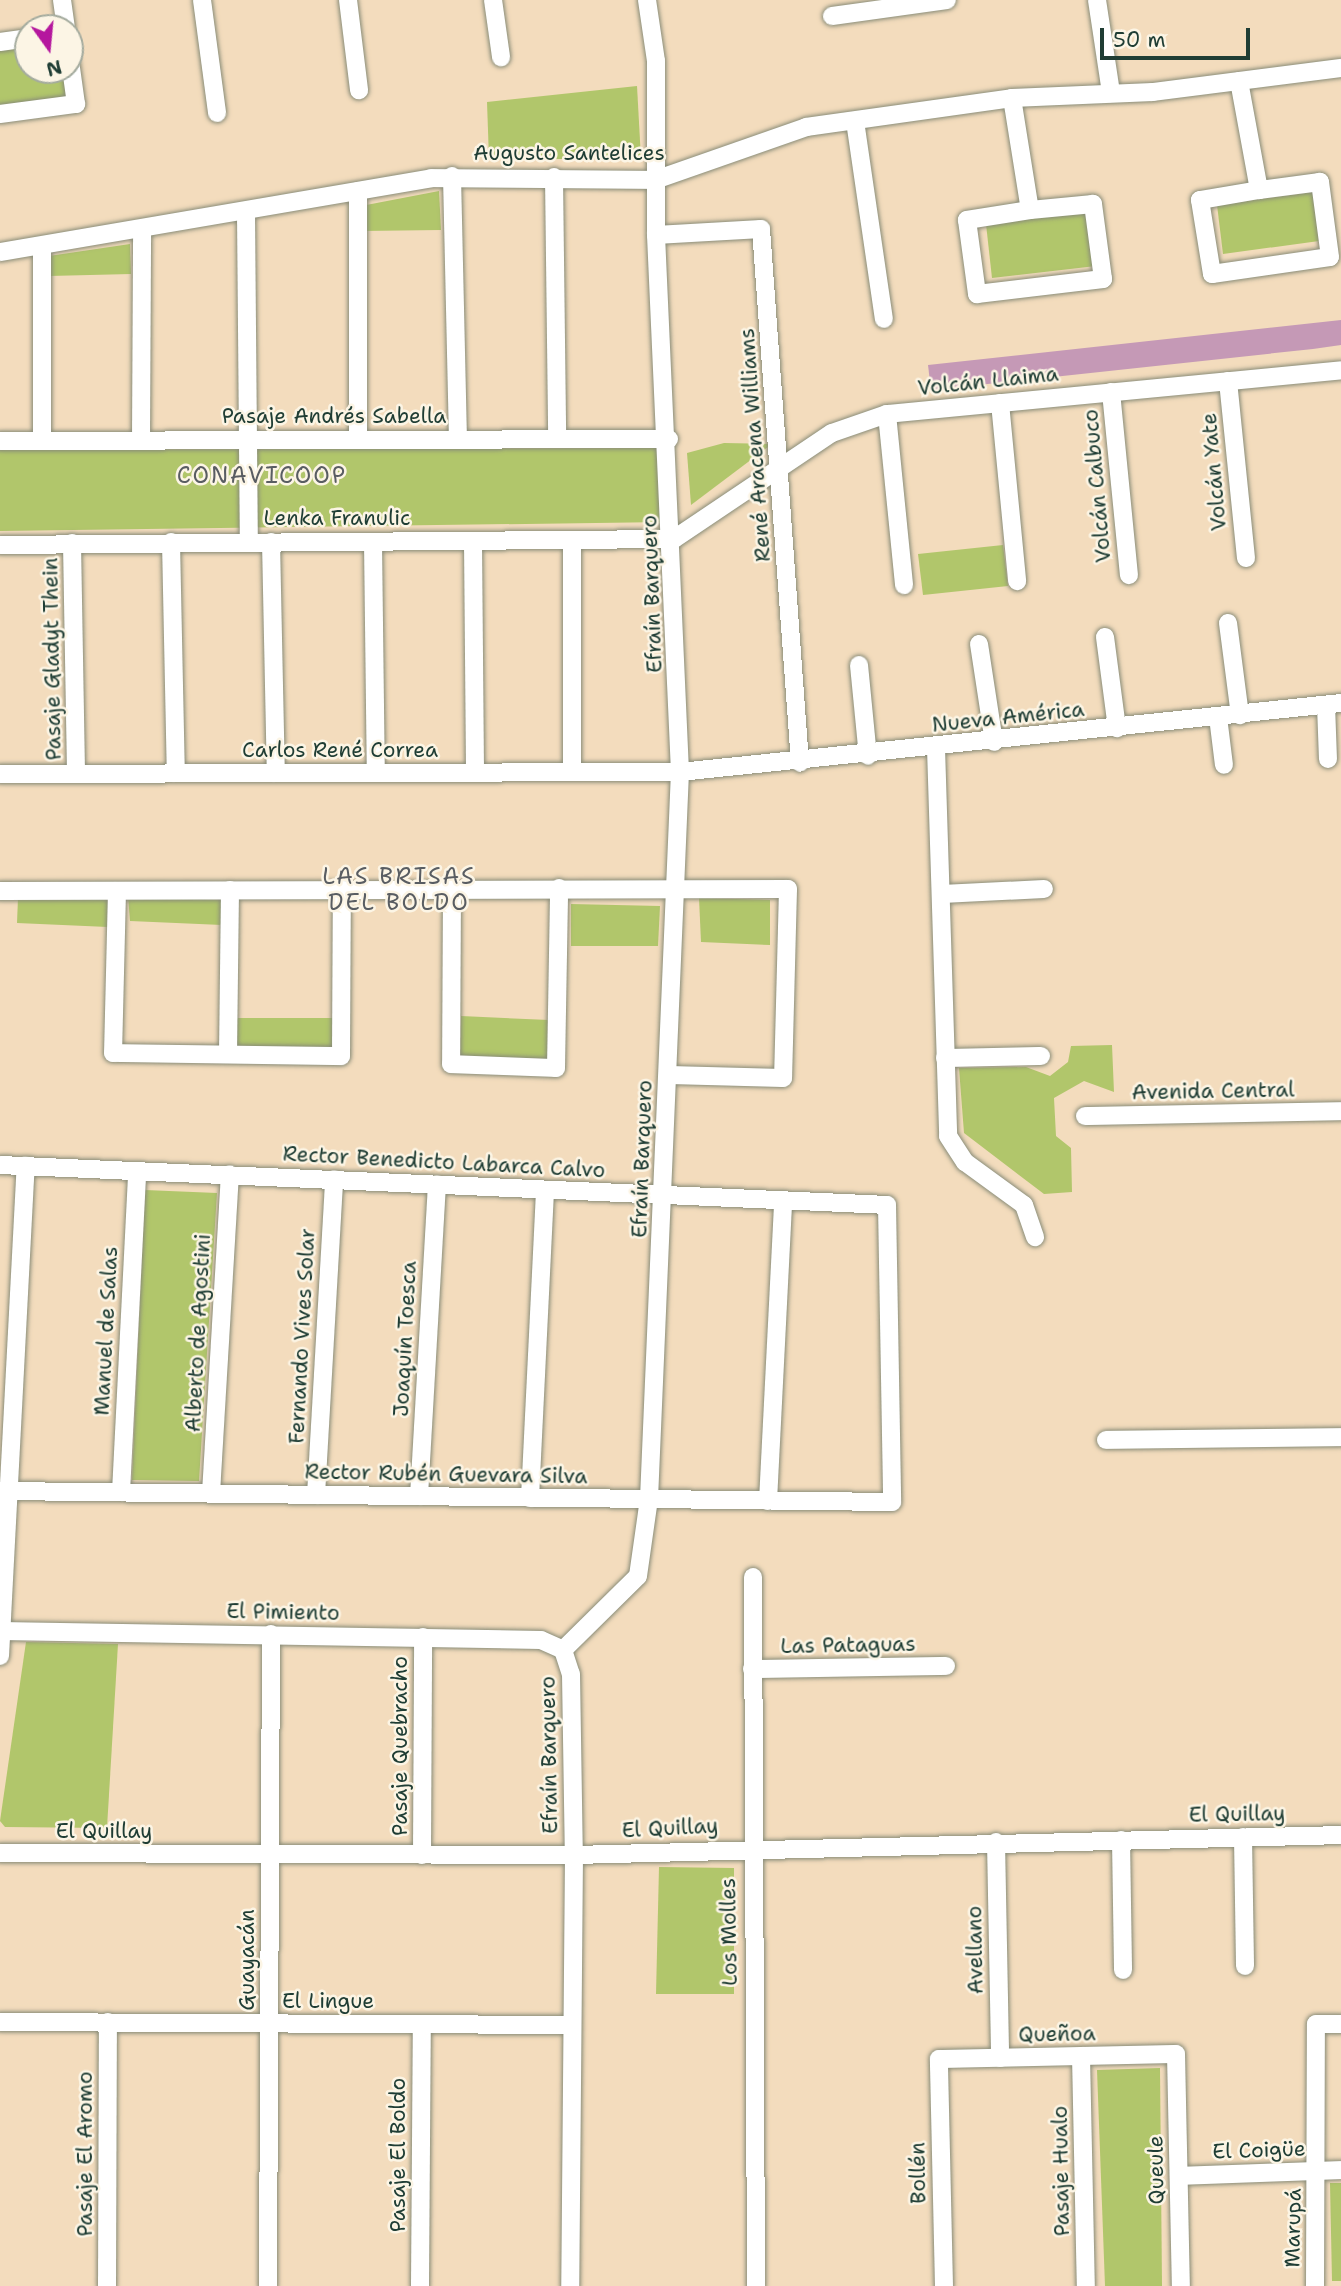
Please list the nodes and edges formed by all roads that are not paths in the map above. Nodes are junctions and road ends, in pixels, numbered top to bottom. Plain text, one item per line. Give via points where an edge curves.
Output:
1 (202, 0) edge
2 (348, 0) edge
3 (493, 0) edge
4 (647, 0) edge
5 (947, 0) edge
6 (1097, 0) edge
7 (832, 16) dead end
8 (501, 57) dead end
9 (1341, 68) edge
10 (1239, 81) junction
11 (73, 84) edge
12 (359, 90) dead end
13 (1111, 93) junction
14 (1013, 98) junction
15 (217, 113) dead end
16 (0, 114) edge
17 (855, 121) junction
18 (452, 176) junction
19 (554, 177) junction
20 (655, 180) junction
21 (1259, 190) junction
22 (358, 191) junction
23 (1030, 210) junction
24 (246, 213) junction
25 (142, 230) junction
26 (656, 235) junction
27 (42, 246) junction
28 (0, 253) edge
29 (884, 319) dead end
30 (1341, 370) edge
31 (1228, 380) junction
32 (1111, 392) junction
33 (1000, 403) junction
34 (887, 414) junction
35 (458, 438) junction
36 (557, 438) junction
37 (358, 439) junction
38 (669, 439) junction
39 (141, 440) junction
40 (251, 440) junction
41 (0, 441) edge
42 (41, 441) junction
43 (780, 466) junction
44 (674, 539) junction
45 (249, 540) junction
46 (473, 541) junction
47 (572, 541) junction
48 (171, 542) junction
49 (271, 542) junction
50 (373, 542) junction
51 (72, 543) junction
52 (0, 545) edge
53 (1245, 558) dead end
54 (1129, 575) dead end
55 (1017, 581) dead end
56 (904, 585) dead end
57 (1227, 623) dead end
58 (1105, 637) dead end
59 (979, 644) dead end
60 (859, 665) dead end
61 (1334, 704) edge
62 (1240, 715) junction
63 (1218, 717) junction
64 (1117, 728) junction
65 (994, 742) junction
66 (936, 748) junction
67 (868, 756) junction
68 (1328, 759) dead end
69 (800, 763) junction
70 (1224, 765) dead end
71 (475, 772) junction
72 (572, 772) junction
73 (680, 772) junction
74 (176, 773) junction
75 (276, 773) junction
76 (376, 773) junction
77 (0, 774) edge
78 (76, 774) junction
79 (676, 887) junction
80 (559, 888) junction
81 (452, 889) junction
82 (1044, 889) dead end
83 (230, 890) junction
84 (342, 890) junction
85 (0, 891) edge
86 (117, 891) junction
87 (942, 894) junction
88 (228, 1054) junction
89 (1041, 1056) dead end
90 (945, 1058) junction
91 (669, 1075) junction
92 (1341, 1111) edge
93 (1085, 1116) dead end
94 (0, 1165) edge
95 (26, 1166) junction
96 (137, 1171) junction
97 (230, 1175) junction
98 (334, 1180) junction
99 (437, 1185) junction
100 (545, 1190) junction
101 (664, 1195) junction
102 (783, 1200) junction
103 (1035, 1237) dead end
104 (1341, 1437) edge
105 (1106, 1440) dead end
106 (5, 1491) edge
107 (121, 1492) junction
108 (211, 1493) junction
109 (316, 1495) junction
110 (419, 1496) junction
111 (530, 1498) junction
112 (649, 1499) junction
113 (768, 1501) junction
114 (892, 1502) joint
115 (753, 1577) dead end
116 (2, 1631) edge
117 (271, 1634) junction
118 (424, 1637) junction
119 (563, 1650) junction
120 (0, 1656) edge
121 (946, 1666) dead end
122 (752, 1669) junction
123 (1341, 1835) edge
124 (1243, 1837) junction
125 (1121, 1840) junction
126 (996, 1842) junction
127 (750, 1847) junction
128 (0, 1853) edge
129 (270, 1854) junction
130 (422, 1855) junction
131 (574, 1855) junction
132 (1245, 1966) dead end
133 (1123, 1970) dead end
134 (0, 2022) edge
135 (108, 2022) junction
136 (269, 2023) junction
137 (422, 2024) junction
138 (1341, 2024) edge
139 (572, 2025) junction
140 (1176, 2054) joint
141 (1081, 2056) junction
142 (1000, 2058) junction
143 (939, 2059) joint
144 (1341, 2170) edge
145 (1317, 2171) junction
146 (1178, 2176) junction
147 (107, 2286) edge
148 (268, 2286) edge
149 (420, 2286) edge
150 (570, 2286) edge
151 (756, 2286) edge
152 (944, 2286) edge
153 (1086, 2286) edge
154 (1181, 2286) edge
155 (1315, 2286) edge

1 - 15 street
2 - 12 street
3 - 8 street
4 - 20 street, Efraín Barquero via 656,61
5 - 7 street
6 - 13 street
9 - 10 street, Augusto Santelices
10 - 13 street, Augusto Santelices
10 - 21 street
11 - 16 street via 76,104
13 - 14 street, Augusto Santelices
14 - 17 street, Augusto Santelices
14 - 23 street
17 - 20 street, Augusto Santelices via 788,130
17 - 29 street
18 - 19 street, Augusto Santelices
18 - 22 street, Augusto Santelices
18 - 35 street
19 - 20 street, Augusto Santelices
19 - 36 street
20 - 26 street, Efraín Barquero
21 - 21 street via 1200,200 1212,274 1330,257 1320,182
22 - 24 street, Augusto Santelices
22 - 37 street
23 - 23 street via 967,220 977,294 1103,279 1093,204
24 - 25 street, Augusto Santelices
24 - 40 street
25 - 27 street, Augusto Santelices
25 - 39 street
26 - 38 street, Efraín Barquero
26 - 43 street, René Aracena Williams via 761,229
27 - 28 street, Augusto Santelices
27 - 42 street
30 - 31 street, Volcán Llaima
31 - 32 street, Volcán Llaima
31 - 53 street, Volcán Yate
32 - 33 street, Volcán Llaima
32 - 54 street, Volcán Calbuco
33 - 34 street, Volcán Llaima
33 - 55 street
34 - 43 street, Volcán Llaima via 832,433
34 - 56 street
35 - 36 street, Pasaje Andrés Sabella
35 - 37 street, Pasaje Andrés Sabella
36 - 38 street, Pasaje Andrés Sabella
37 - 40 street, Pasaje Andrés Sabella
38 - 44 street, Efraín Barquero
39 - 40 street, Pasaje Andrés Sabella
39 - 42 street, Pasaje Andrés Sabella
40 - 45 street
41 - 42 street, Pasaje Andrés Sabella
43 - 44 street, Volcán Llaima
43 - 69 street, René Aracena Williams
44 - 47 street, Lenka Franulic
44 - 73 street, Efraín Barquero
45 - 48 street, Lenka Franulic
45 - 49 street, Lenka Franulic
46 - 47 street, Lenka Franulic
46 - 50 street, Lenka Franulic
46 - 71 street
47 - 72 street
48 - 51 street, Lenka Franulic
48 - 74 street
49 - 50 street, Lenka Franulic
49 - 75 street
50 - 76 street
51 - 52 street, Lenka Franulic
51 - 78 street, Pasaje Gladyt Thein
57 - 62 street
58 - 64 street
59 - 65 street
60 - 67 street
61 - 62 street, Nueva América
61 - 68 street
62 - 63 street, Nueva América
63 - 64 street, Nueva América
63 - 70 street
64 - 65 street, Nueva América
65 - 66 street, Nueva América
66 - 67 street, Nueva América
66 - 87 street
67 - 69 street, Nueva América
69 - 73 street, Nueva América
71 - 72 street, Carlos René Correa
71 - 76 street, Carlos René Correa
72 - 73 street, Carlos René Correa
73 - 79 street, Efraín Barquero
74 - 75 street, Carlos René Correa
74 - 78 street, Carlos René Correa
75 - 76 street, Carlos René Correa
77 - 78 street, Carlos René Correa
79 - 80 street
79 - 91 street, Efraín Barquero
79 - 91 street via 788,890 783,1078
80 - 81 street
80 - 81 street via 556,1068 451,1064
81 - 84 street
82 - 87 street
83 - 84 street
83 - 86 street
83 - 88 street
84 - 88 street via 341,1056
85 - 86 street
86 - 88 street via 113,1053
87 - 90 street
89 - 90 street
90 - 103 street via 951,1144 1024,1205
91 - 101 street, Efraín Barquero
92 - 93 street, Avenida Central
94 - 95 street, Rector Benedicto Labarca Calvo
95 - 96 street, Rector Benedicto Labarca Calvo
95 - 106 street
96 - 97 street, Rector Benedicto Labarca Calvo
96 - 107 street, Manuel de Salas
97 - 98 street, Rector Benedicto Labarca Calvo
97 - 108 street, Alberto de Agostini
98 - 99 street, Rector Benedicto Labarca Calvo
98 - 109 street, Fernando Vives Solar
99 - 100 street, Rector Benedicto Labarca Calvo
99 - 110 street, Joaquín Toesca
100 - 101 street, Rector Benedicto Labarca Calvo
100 - 111 street
101 - 102 street, Rector Benedicto Labarca Calvo
101 - 112 street, Efraín Barquero
102 - 113 street
102 - 114 street, Rector Benedicto Labarca Calvo via 887,1205
104 - 105 street
106 - 107 street, Rector Rubén Guevara Silva
106 - 116 street
107 - 108 street, Rector Rubén Guevara Silva
108 - 109 street, Rector Rubén Guevara Silva
109 - 110 street, Rector Rubén Guevara Silva
110 - 111 street, Rector Rubén Guevara Silva
111 - 112 street, Rector Rubén Guevara Silva
112 - 113 street, Rector Rubén Guevara Silva
112 - 119 street, Efraín Barquero via 638,1576
113 - 114 street, Rector Rubén Guevara Silva
115 - 122 street, Los Molles
116 - 117 street, El Pimiento
116 - 120 street
117 - 118 street, El Pimiento
117 - 129 street, Guayacán
118 - 119 street, El Pimiento via 541,1640
118 - 130 street, Pasaje Quebracho
119 - 131 street, Efraín Barquero via 571,1674
121 - 122 street, Las Pataguas
122 - 127 street, Los Molles
123 - 124 street, El Quillay
124 - 125 street, El Quillay
124 - 132 street
125 - 126 street, El Quillay
125 - 133 street
126 - 127 street, El Quillay
126 - 142 street, Avellano
127 - 131 street, El Quillay
127 - 151 street, Los Molles
128 - 129 street, El Quillay
129 - 130 street, El Quillay
129 - 136 street, Guayacán
130 - 131 street, El Quillay
131 - 139 street, Efraín Barquero
134 - 135 street, El Lingue
135 - 136 street, El Lingue
135 - 147 street, Pasaje El Aromo
136 - 137 street, El Lingue
136 - 148 street, Guayacán
137 - 139 street, El Lingue
137 - 149 street, Pasaje El Boldo
138 - 145 street, Marupá via 1316,2024
139 - 150 street, Efraín Barquero
140 - 141 street, Queñoa
140 - 146 street, Queule
141 - 142 street, Queñoa
141 - 153 street, Pasaje Hualo
142 - 143 street, Queñoa
143 - 152 street, Bollén
144 - 145 street, El Coigüe
145 - 146 street, El Coigüe
145 - 155 street, Marupá
146 - 154 street, Queule

